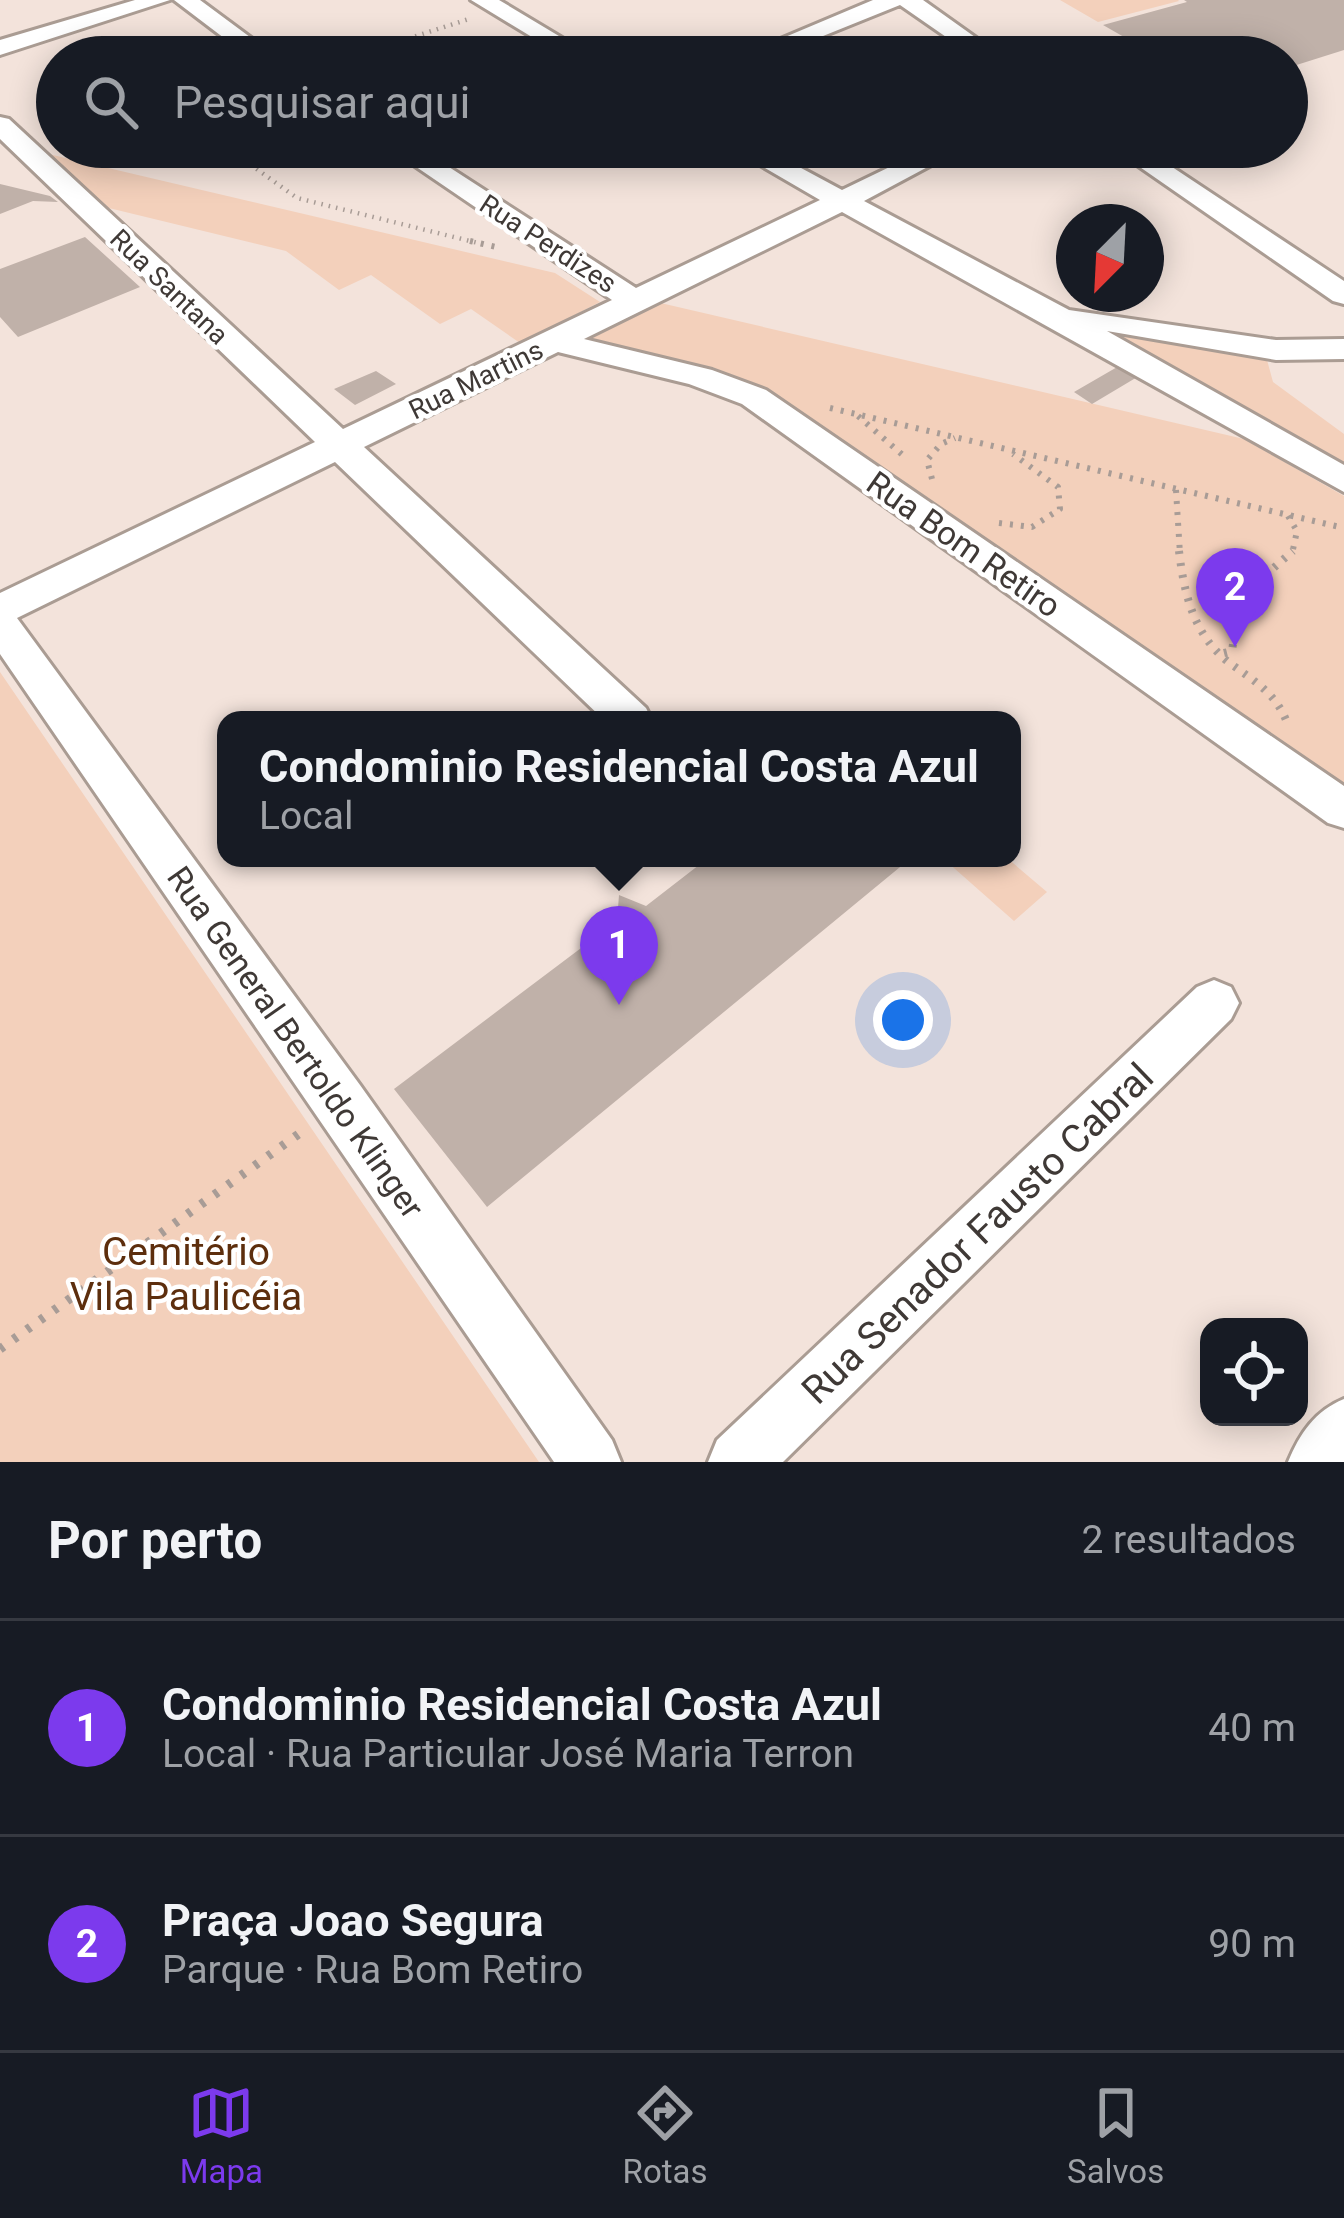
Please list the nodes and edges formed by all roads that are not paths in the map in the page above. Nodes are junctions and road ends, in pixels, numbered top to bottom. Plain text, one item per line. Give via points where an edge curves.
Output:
1 (159, 0) edge
2 (184, 0) edge
3 (527, 0) edge
4 (892, 0) edge
5 (908, 0) edge
6 (490, 5) edge
7 (40, 36) edge
8 (235, 36) edge
9 (545, 36) edge
10 (802, 36) edge
11 (960, 36) edge
12 (36, 37) edge
13 (0, 48) edge
14 (0, 125) edge
15 (36, 159) edge
16 (45, 168) edge
17 (432, 168) edge
18 (780, 168) edge
19 (907, 168) edge
20 (1155, 168) edge
21 (839, 200) junction
22 (1344, 295) edge
23 (635, 301) junction
24 (1052, 313) junction
25 (554, 341) junction
26 (1344, 350) edge
27 (338, 448) junction
28 (1344, 480) edge
29 (0, 610) edge
30 (0, 624) edge
31 (621, 711) edge
32 (1344, 810) edge
33 (1214, 1003) dead end
34 (1344, 1429) edge
35 (590, 1462) edge
36 (739, 1462) edge
37 (1319, 1462) edge

1 - 7 street
2 - 8 street
3 - 6 street
4 - 10 street
5 - 11 street
6 - 9 street
12 - 13 street
14 - 15 street, Rua Santana
16 - 27 street, Rua Santana
17 - 23 street, Rua Perdizes
18 - 21 street
19 - 21 street, Rua Martins
20 - 22 street
21 - 23 street, Rua Martins
21 - 24 street
23 - 25 street, Rua Martins
24 - 26 street via 1276,350
24 - 28 street
25 - 27 street, Rua Martins
25 - 32 street, Rua Bom Retiro via 754,397
27 - 29 street, Rua Martins
27 - 31 street, Rua Santana
30 - 35 street, Rua General Bertoldo Klinger
33 - 36 street, Rua Senador Fausto Cabral
34 - 37 street

